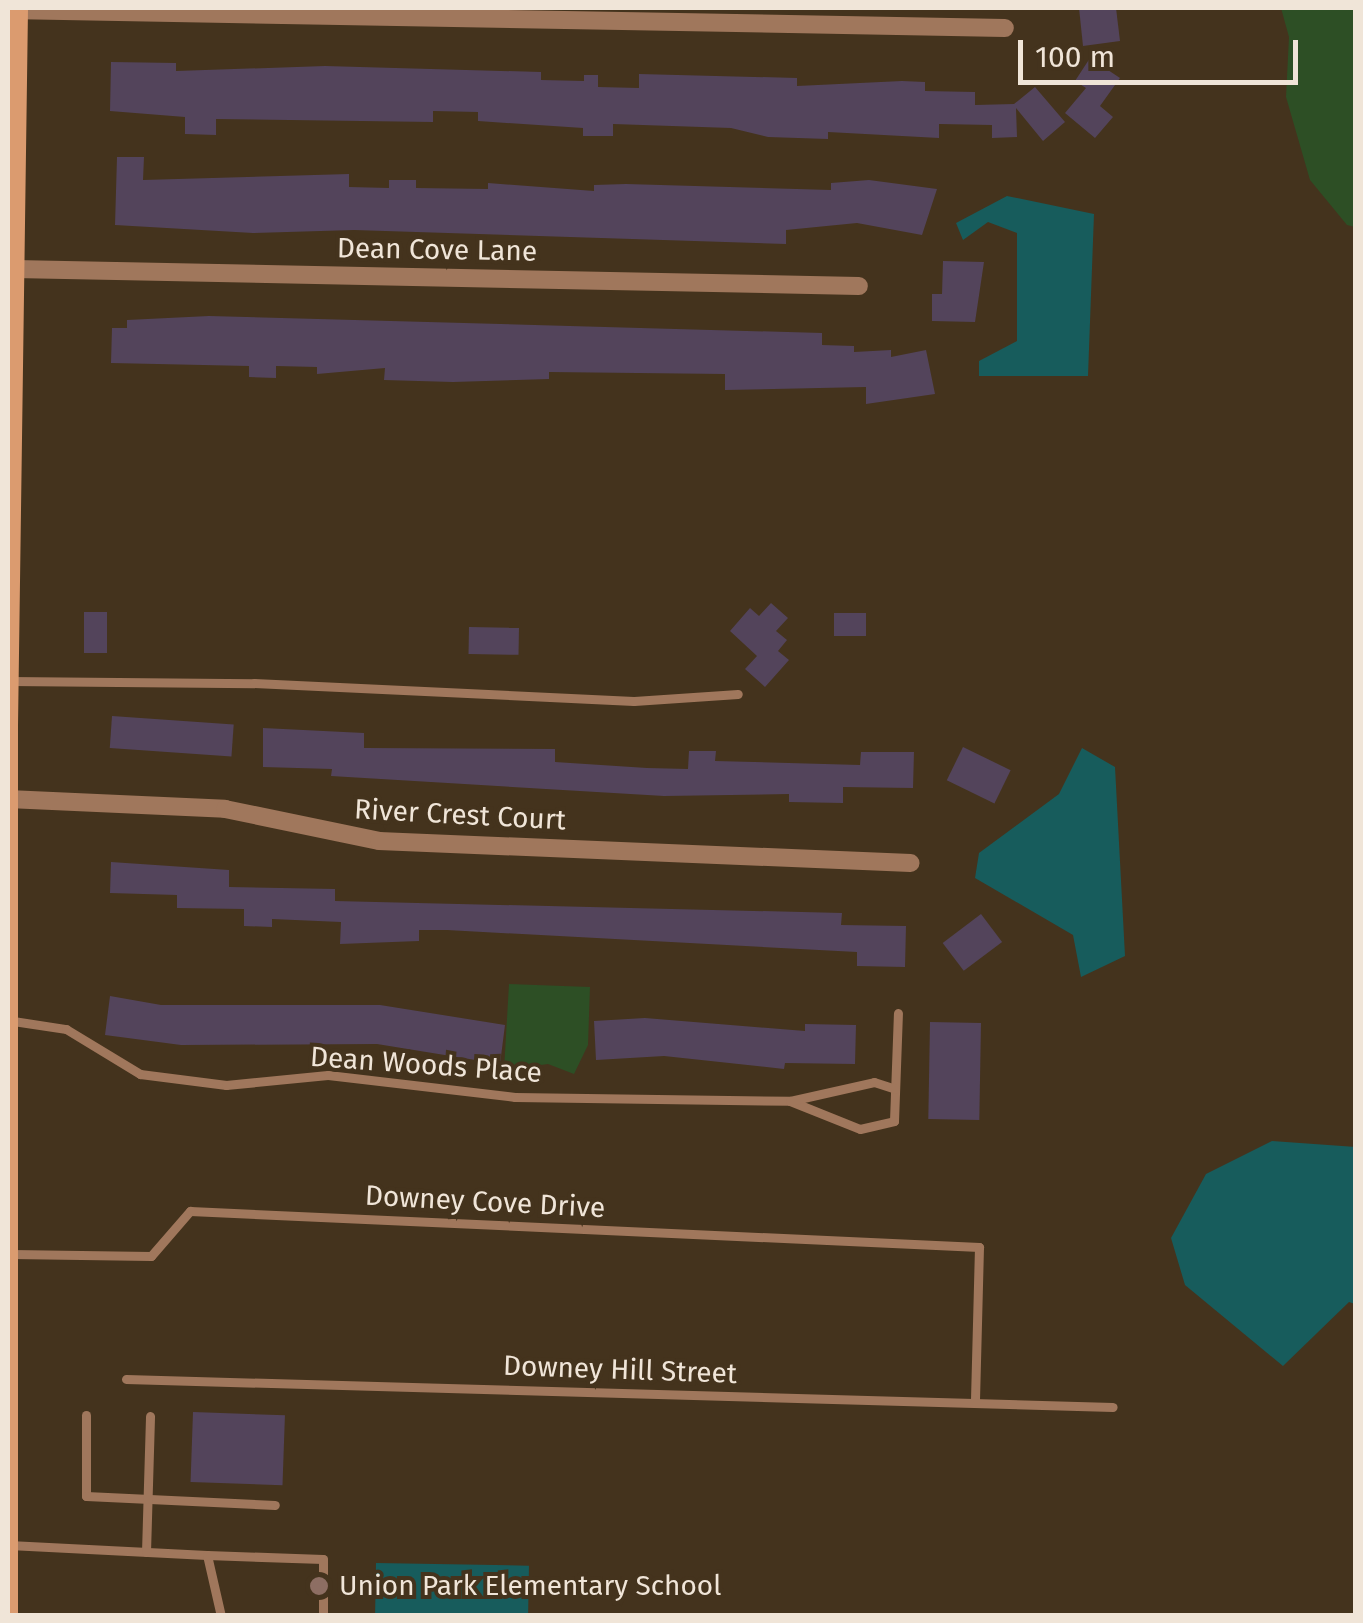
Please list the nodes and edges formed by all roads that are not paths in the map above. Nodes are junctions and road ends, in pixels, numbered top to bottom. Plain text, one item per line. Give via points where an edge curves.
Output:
1 (14, 10) edge
2 (204, 11) edge
3 (896, 15) edge
4 (1005, 28) dead end
5 (14, 269) junction
6 (860, 286) dead end
7 (10, 394) edge
8 (9, 562) edge
9 (9, 681) edge
10 (738, 694) dead end
11 (8, 800) edge
12 (910, 863) dead end
13 (898, 1013) dead end
14 (13, 1021) junction
15 (895, 1089) junction
16 (790, 1101) junction
17 (11, 1254) junction
18 (126, 1380) dead end
19 (976, 1402) junction
20 (1113, 1407) dead end
21 (86, 1415) dead end
22 (150, 1416) dead end
23 (9, 1463) edge
24 (147, 1498) junction
25 (276, 1506) dead end
26 (9, 1545) edge
27 (146, 1552) junction
28 (207, 1555) junction
29 (8, 1616) edge
30 (222, 1616) edge
31 (324, 1616) edge

1 - 2 street
1 - 5 main road
2 - 3 street
3 - 4 street
5 - 6 street, Dean Cove Lane
5 - 7 main road
7 - 8 main road
8 - 9 main road
9 - 10 lane via 166,680 634,700
9 - 11 main road
11 - 12 street, River Crest Court via 225,809 380,841
11 - 14 main road
13 - 15 lane
14 - 16 lane, Dean Woods Place via 55,1025 140,1074 226,1085 328,1075 515,1097
14 - 17 main road
15 - 16 lane via 874,1082
15 - 16 lane via 894,1121 882,1128 860,1129
17 - 19 lane, Downey Cove Drive via 152,1256 190,1211 979,1247
17 - 23 main road
18 - 19 lane, Downey Hill Street
19 - 20 lane, Downey Hill Street
21 - 24 lane via 86,1496
22 - 24 lane
23 - 26 main road
24 - 25 lane
24 - 27 lane
26 - 27 lane
26 - 29 main road
27 - 28 lane
28 - 30 lane
28 - 31 lane via 323,1558

